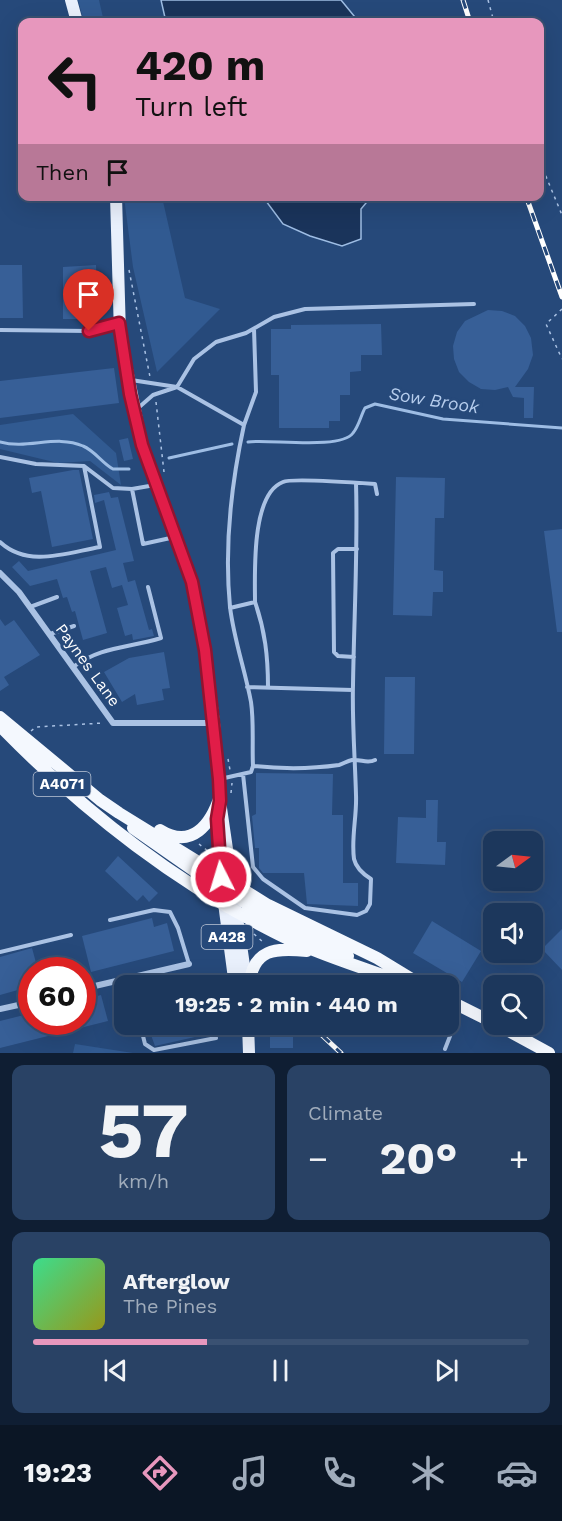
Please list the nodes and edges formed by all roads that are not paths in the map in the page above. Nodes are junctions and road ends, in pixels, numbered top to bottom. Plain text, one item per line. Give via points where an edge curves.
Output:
1 (71, 0) edge
2 (76, 18) edge
3 (116, 201) edge
4 (474, 304) dead end
5 (119, 323) junction
6 (254, 328) junction
7 (0, 330) edge
8 (128, 380) junction
9 (177, 387) junction
10 (134, 412) junction
11 (244, 425) junction
12 (0, 457) edge
13 (84, 466) junction
14 (356, 483) junction
15 (156, 484) junction
16 (132, 489) junction
17 (377, 494) dead end
18 (176, 537) junction
19 (0, 542) edge
20 (357, 549) junction
21 (0, 573) edge
22 (148, 587) dead end
23 (57, 597) dead end
24 (255, 602) junction
25 (30, 607) junction
26 (230, 608) junction
27 (74, 626) dead end
28 (50, 634) junction
29 (354, 657) junction
30 (73, 667) junction
31 (247, 687) junction
32 (268, 687) junction
33 (353, 690) junction
34 (0, 717) edge
35 (214, 723) junction
36 (0, 725) edge
37 (353, 760) junction
38 (375, 760) dead end
39 (253, 766) junction
40 (243, 774) junction
41 (219, 779) junction
42 (220, 798) junction
43 (100, 800) junction
44 (229, 893) junction
45 (110, 920) dead end
46 (71, 935) dead end
47 (0, 952) edge
48 (320, 953) junction
49 (189, 964) joint
50 (153, 975) edge
51 (234, 975) edge
52 (246, 975) edge
53 (250, 975) edge
54 (383, 975) edge
55 (386, 975) edge
56 (405, 975) edge
57 (114, 984) edge
58 (96, 987) edge
59 (18, 1005) edge
60 (459, 1005) edge
61 (462, 1006) junction
62 (0, 1009) edge
63 (483, 1017) edge
64 (143, 1035) edge
65 (515, 1035) edge
66 (216, 1038) dead end
67 (249, 1049) edge
68 (445, 1049) dead end
69 (260, 1053) edge
70 (549, 1053) edge

1 - 2 main road
3 - 5 main road, A428
4 - 6 lane via 305,309 274,317
5 - 7 lane via 89,331
5 - 8 main road, A428
6 - 9 lane via 216,342 194,359
6 - 11 lane via 256,392
8 - 9 lane
8 - 10 main road, A428
9 - 10 lane via 153,395
9 - 11 lane
10 - 15 main road, A428
11 - 26 lane via 229,509
12 - 13 lane via 36,464
13 - 16 lane via 113,488
13 - 19 lane via 100,547 34,559
14 - 17 lane via 375,484
14 - 20 lane
14 - 24 lane via 291,479 272,488 265,498 254,563
15 - 16 lane
15 - 18 main road, A428
16 - 18 lane via 143,544
18 - 35 main road, A428 via 192,582
20 - 29 lane
20 - 29 lane via 338,549 333,553 334,652
21 - 25 street, Paynes Lane
22 - 30 lane via 161,638 102,650
23 - 25 lane
24 - 26 lane
24 - 32 lane via 264,629
25 - 28 street, Paynes Lane
26 - 31 lane
27 - 28 lane
28 - 30 street, Paynes Lane
29 - 33 lane
30 - 35 street, Paynes Lane via 113,723
31 - 32 lane
31 - 39 lane
32 - 33 lane
33 - 37 lane
34 - 43 highway, A4071
35 - 41 main road, A428
36 - 44 highway, A4071 via 125,837 192,885
37 - 38 lane
37 - 39 lane via 311,769
37 - 40 lane via 357,808 354,861 371,879 370,904 357,915 305,908 263,879 253,867
39 - 40 lane
40 - 41 lane
41 - 42 main road, A428
42 - 43 highway via 204,827 183,837 168,835 130,810
42 - 44 main road, A428 via 217,819
43 - 44 highway, A4071 via 199,860
44 - 48 highway, A4071
44 - 51 main road, A428
44 - 52 main road, A428
44 - 55 highway
44 - 56 highway, A4071 via 377,958
45 - 49 lane via 154,910 170,912
46 - 47 lane
48 - 53 highway via 275,950 263,954 252,966
48 - 54 highway, A4071
49 - 50 street
57 - 58 street
59 - 62 street
60 - 61 highway
61 - 63 highway
61 - 68 lane
64 - 66 lane via 145,1044 154,1050
65 - 70 highway
67 - 69 street

